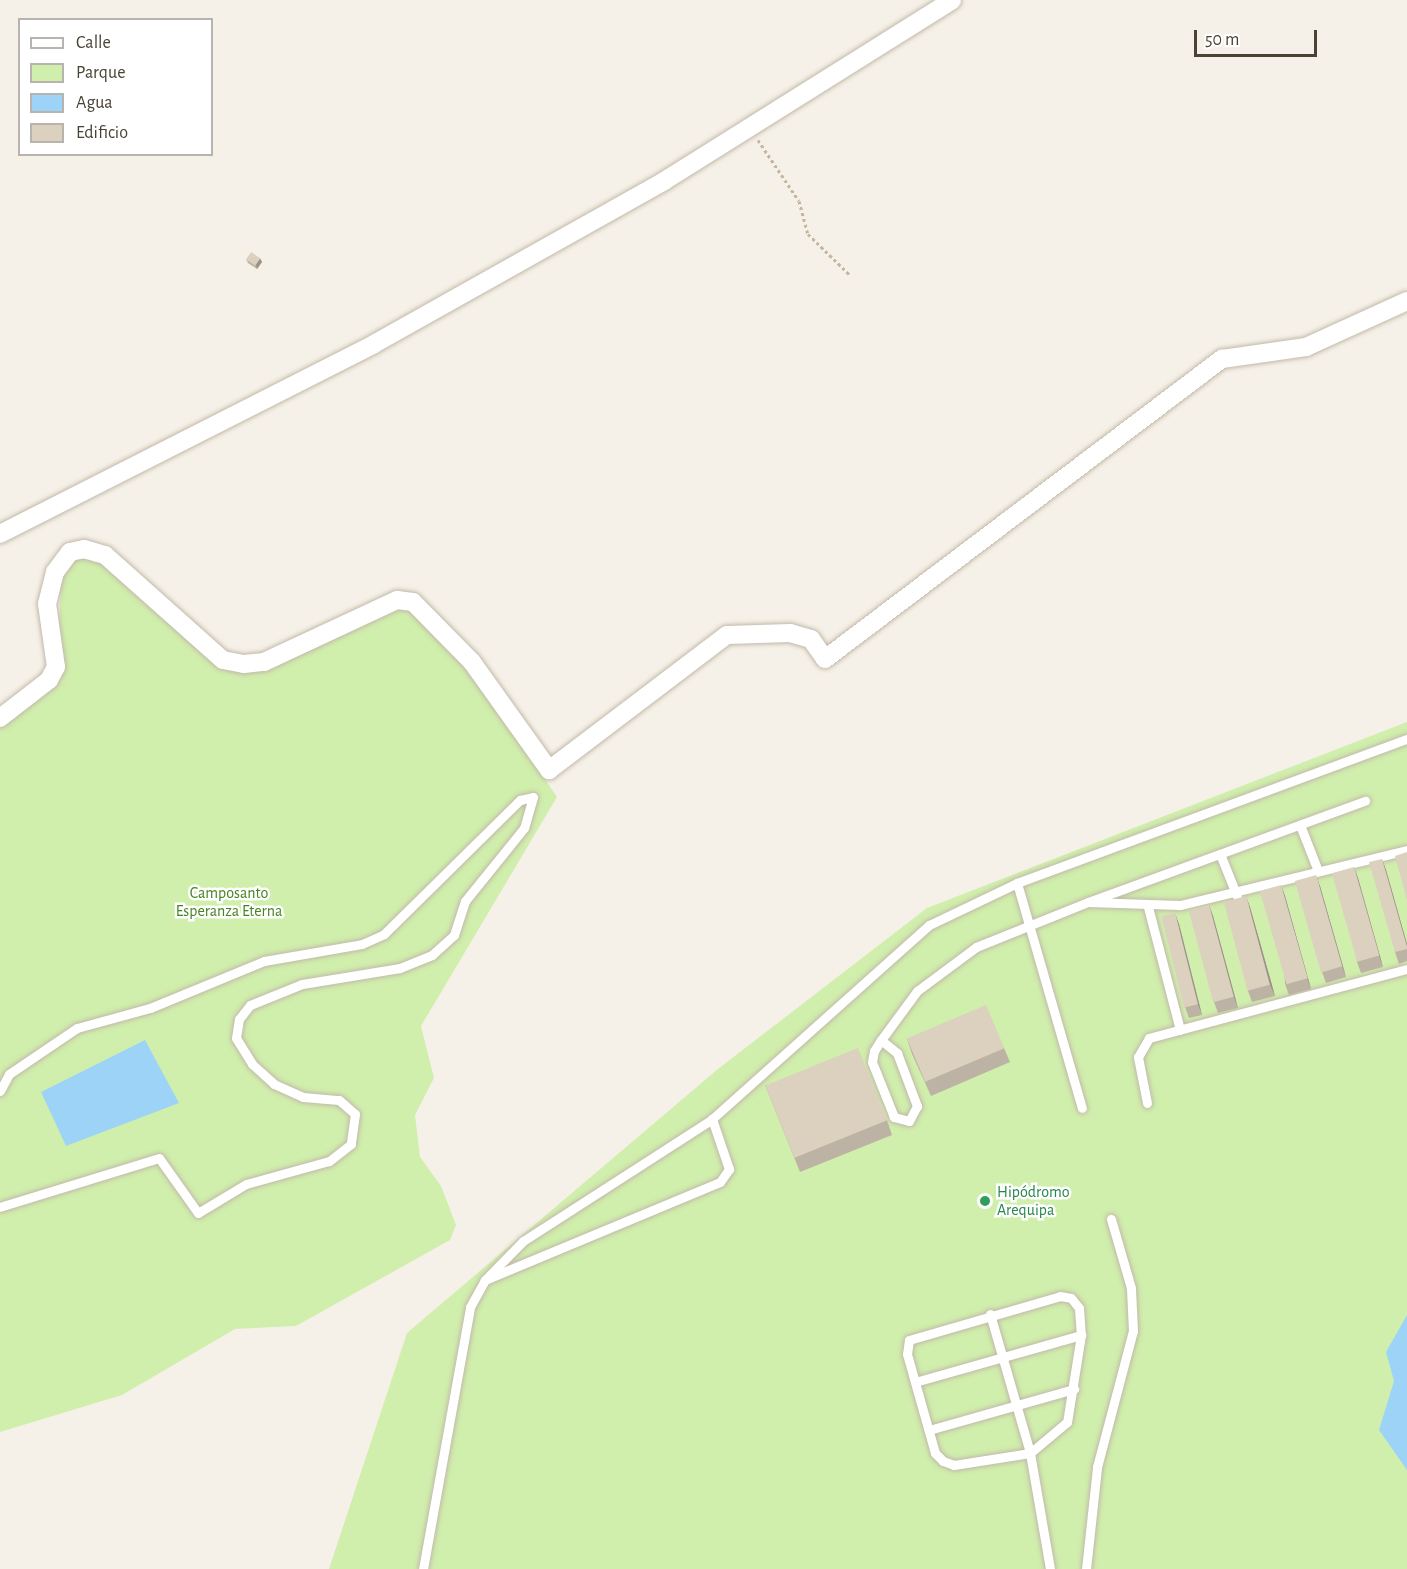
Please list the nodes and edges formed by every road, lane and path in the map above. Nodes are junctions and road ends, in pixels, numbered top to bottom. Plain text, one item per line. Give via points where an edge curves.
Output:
1 (952, 0) edge
2 (763, 121) junction
3 (850, 275) dead end
4 (1407, 301) edge
5 (0, 534) edge
6 (0, 718) edge
7 (1407, 738) edge
8 (1365, 801) dead end
9 (1300, 825) junction
10 (1407, 850) edge
11 (1221, 854) junction
12 (1318, 871) junction
13 (1017, 883) junction
14 (1237, 896) junction
15 (1088, 902) junction
16 (1148, 907) junction
17 (1032, 925) junction
18 (1407, 969) edge
19 (1180, 1030) junction
20 (881, 1040) junction
21 (0, 1090) edge
22 (1146, 1103) dead end
23 (1082, 1108) dead end
24 (712, 1119) junction
25 (0, 1207) edge
26 (1112, 1219) dead end
27 (485, 1280) junction
28 (990, 1314) junction
29 (1081, 1335) junction
30 (1003, 1358) junction
31 (915, 1382) junction
32 (1074, 1389) junction
33 (1017, 1405) junction
34 (929, 1430) junction
35 (1030, 1453) junction
36 (423, 1569) edge
37 (1050, 1569) edge
38 (1086, 1569) edge

1 - 2 street
2 - 3 path via 757,137 799,201 802,225
2 - 5 street via 374,344
4 - 6 street via 1306,347 1222,359 825,659 811,639 790,633 727,635 549,770 472,662 413,602 397,600 264,662 244,664 223,660 105,555 84,549 70,552 55,572 47,604 56,667 50,680
7 - 13 lane
8 - 9 lane
9 - 11 lane
9 - 12 lane
10 - 12 lane
11 - 14 lane
11 - 15 lane
12 - 14 lane
13 - 17 lane
13 - 24 lane via 918,933
14 - 16 lane
15 - 16 lane
15 - 17 lane
16 - 19 lane
17 - 20 lane via 1002,933 944,968 917,991
17 - 23 lane
18 - 19 lane
19 - 22 lane via 1149,1038 1142,1046 1138,1057
20 - 20 lane via 897,1053 917,1106 909,1121 894,1117 872,1062
21 - 25 lane via 9,1074 77,1028 150,1008 264,961 362,944 384,934 520,800 533,798 524,828 465,901 454,935 432,955 400,968 302,984 250,1005 239,1019 236,1038 252,1064 274,1084 303,1098 339,1100 355,1114 351,1144 329,1161 246,1184 198,1213 159,1158
24 - 27 lane via 523,1241
24 - 27 lane via 729,1169 720,1182
26 - 38 lane via 1131,1288 1133,1331 1096,1467
27 - 36 lane via 462,1334
28 - 29 lane via 1065,1296 1079,1308
28 - 30 lane
28 - 31 lane via 909,1340
29 - 30 lane
29 - 32 lane
30 - 31 lane
30 - 33 lane
31 - 34 lane
32 - 33 lane
32 - 35 lane via 1067,1422
33 - 34 lane
33 - 35 lane
34 - 35 lane via 938,1458 948,1464
35 - 37 lane

